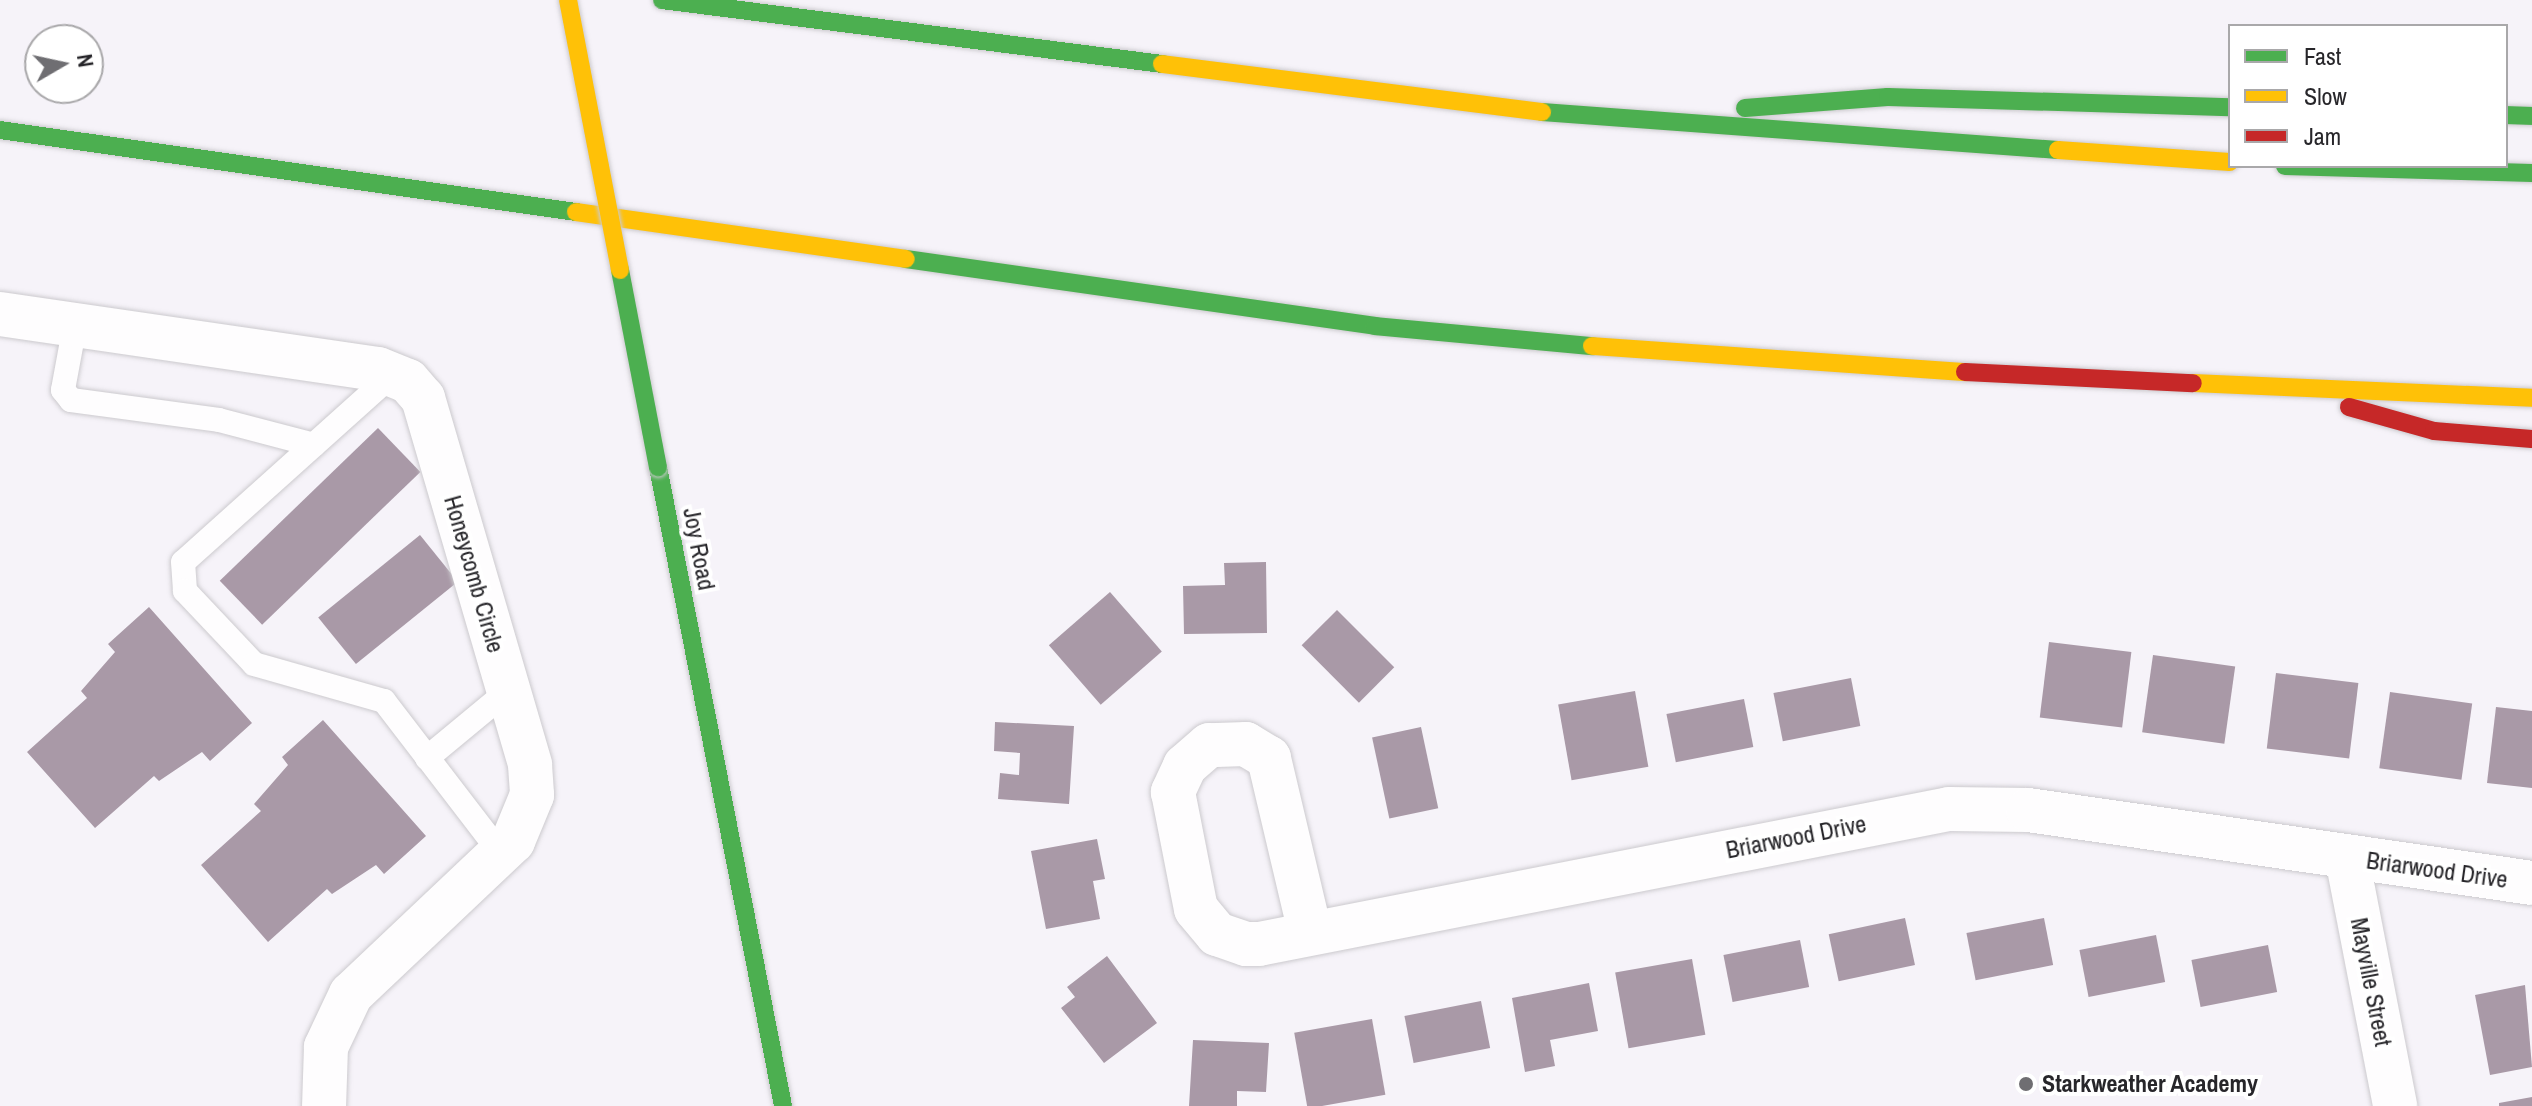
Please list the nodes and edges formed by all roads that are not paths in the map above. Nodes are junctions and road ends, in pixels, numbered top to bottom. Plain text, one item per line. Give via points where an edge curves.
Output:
1 (568, 0) edge
2 (662, 0) edge
3 (2228, 107) edge
4 (2508, 115) edge
5 (2532, 116) edge
6 (1593, 119) junction
7 (0, 130) edge
8 (2228, 162) edge
9 (2356, 168) edge
10 (2532, 173) edge
11 (0, 314) edge
12 (75, 325) junction
13 (394, 373) junction
14 (2281, 388) junction
15 (2532, 398) edge
16 (2532, 439) edge
17 (314, 445) junction
18 (508, 691) junction
19 (427, 758) junction
20 (500, 852) junction
21 (2347, 858) junction
22 (2532, 883) edge
23 (1310, 932) junction
24 (324, 1106) edge
25 (783, 1106) edge
26 (2395, 1106) edge

1 - 25 main road, Joy Road, bridge
2 - 6 main road
3 - 6 main road via 1888,97
4 - 5 main road
6 - 8 main road
7 - 14 main road via 1375,326 1807,365
9 - 10 main road
11 - 12 street
12 - 13 street
12 - 17 lane via 63,390 71,400 219,420
13 - 17 lane
13 - 18 street, Honeycomb Circle via 423,398
14 - 15 main road
14 - 16 main road via 2434,431
17 - 19 lane via 183,562 185,591 254,664 384,701
18 - 19 lane
18 - 20 street, Honeycomb Circle via 532,795 526,820
19 - 20 lane
20 - 24 street, Honeycomb Circle via 351,994 326,1047
21 - 22 street, Briarwood Drive
21 - 23 street, Briarwood Drive via 2028,810 1949,809
21 - 26 street, Mayville Street
23 - 23 street, Briarwood Drive via 1246,944 1205,926 1173,792 1185,766 1209,745 1246,744 1269,758

